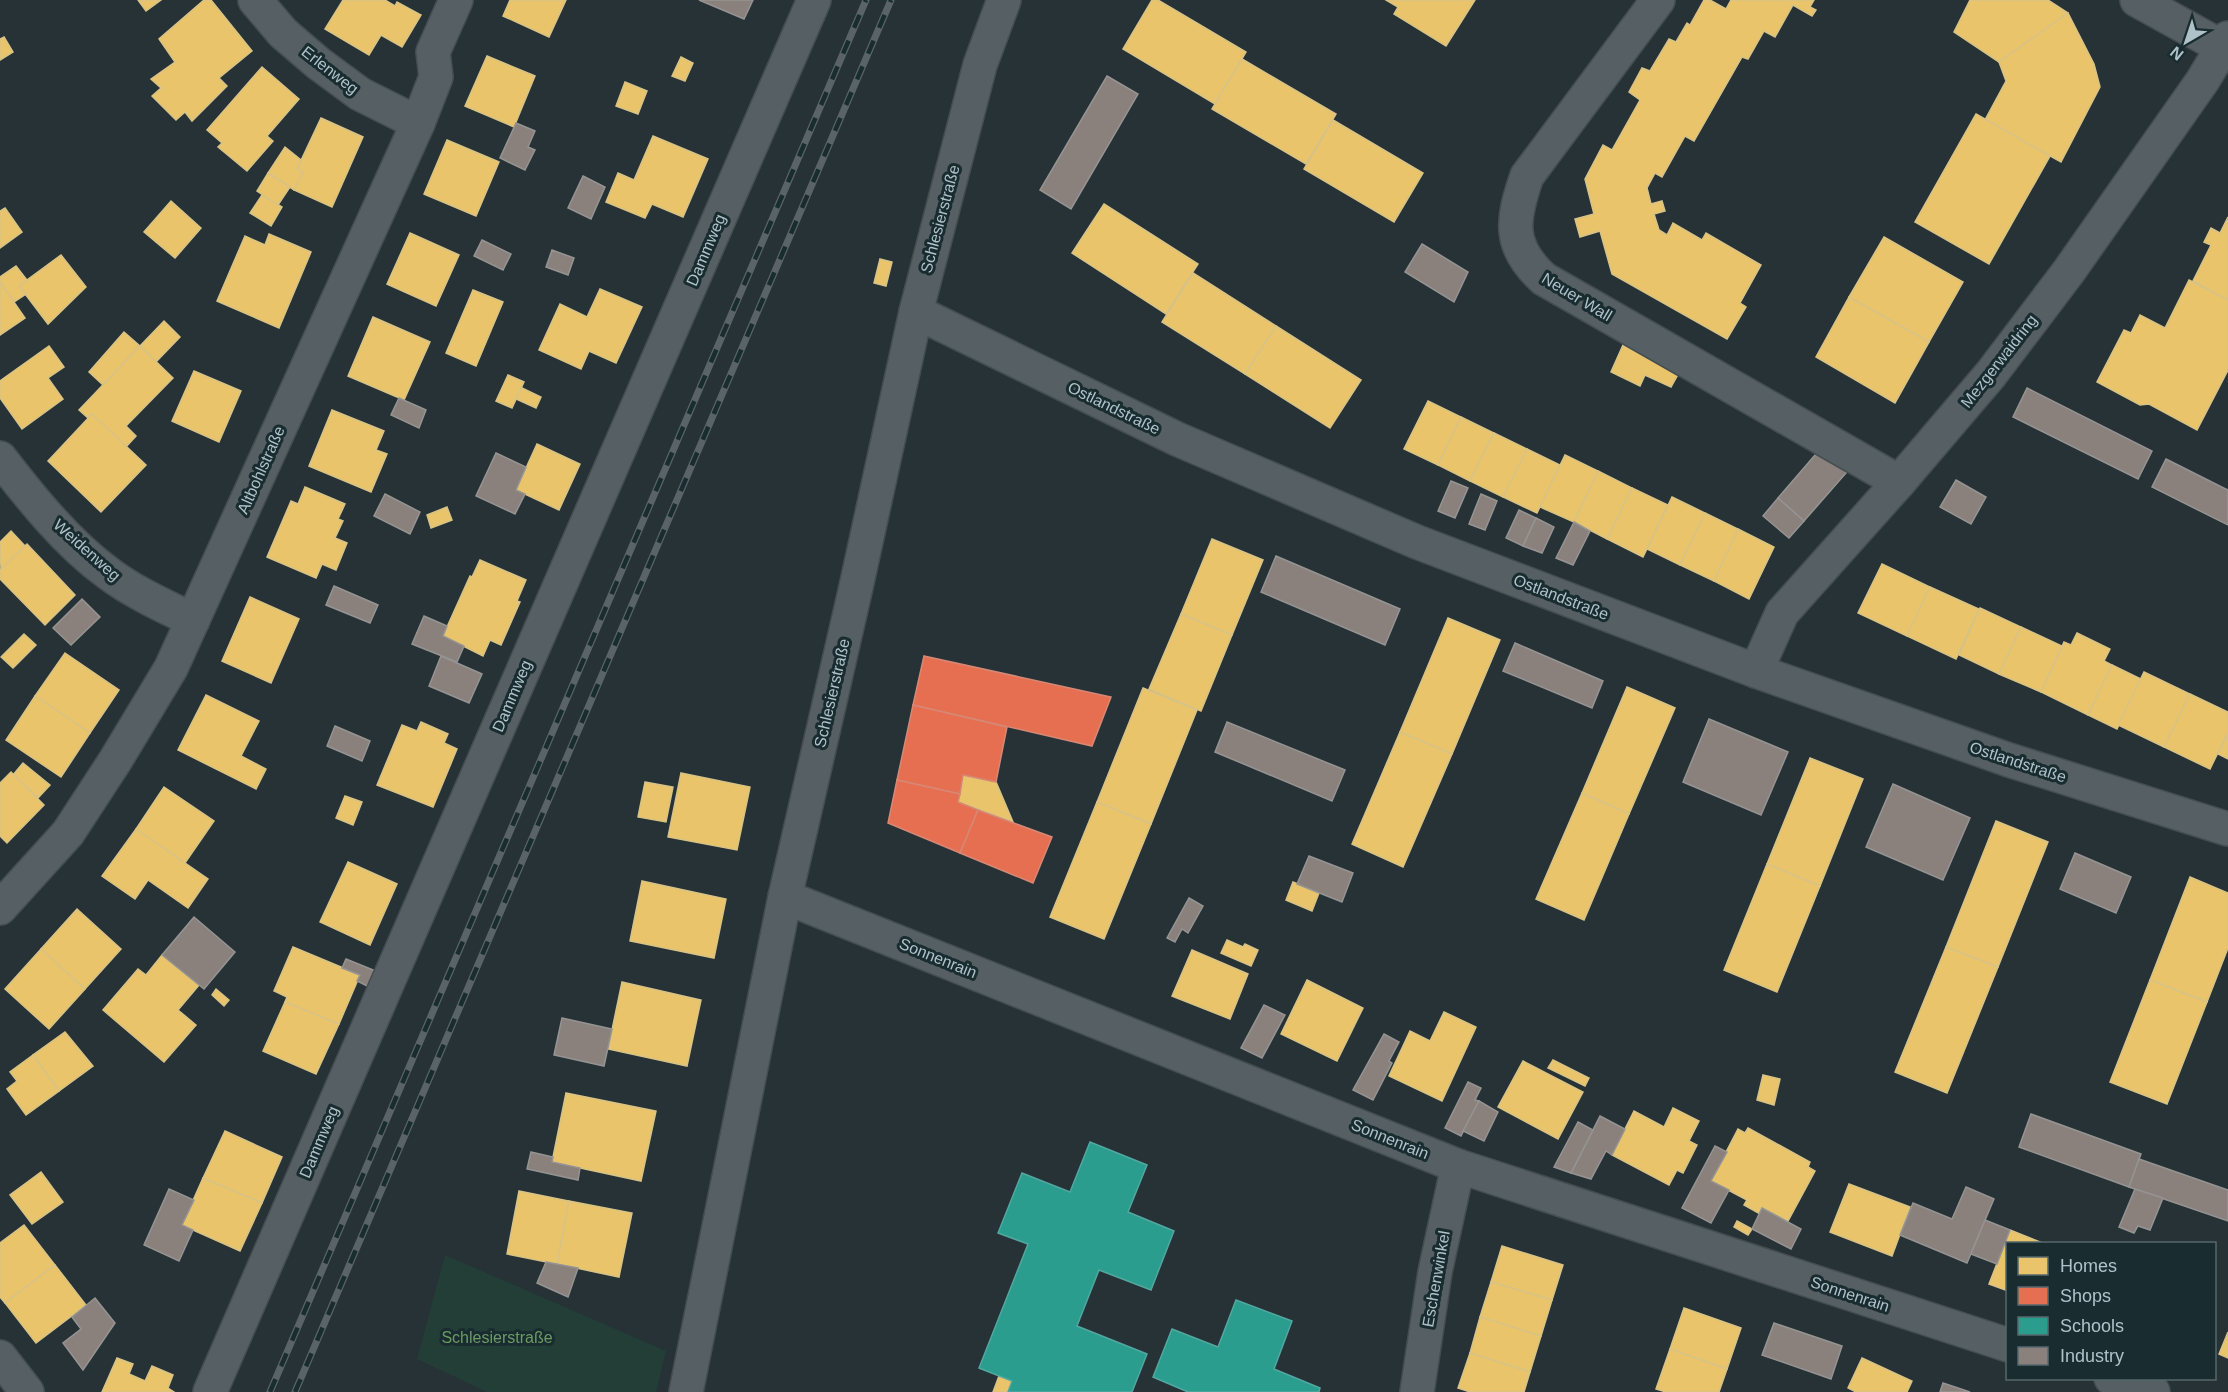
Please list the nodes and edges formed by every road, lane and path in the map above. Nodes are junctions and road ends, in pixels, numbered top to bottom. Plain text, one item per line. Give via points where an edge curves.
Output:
1 (255, 0) edge
2 (456, 0) edge
3 (814, 0) edge
4 (1004, 0) edge
5 (1658, 0) edge
6 (2137, 0) edge
7 (2225, 43) edge
8 (2216, 87) edge
9 (418, 123) junction
10 (916, 312) junction
11 (0, 458) edge
12 (1899, 482) junction
13 (193, 620) junction
14 (1756, 671) junction
15 (2228, 829) edge
16 (785, 897) junction
17 (0, 908) edge
18 (1458, 1166) junction
19 (2006, 1345) edge
20 (0, 1357) edge
21 (2117, 1380) edge
22 (27, 1392) edge
23 (210, 1392) edge
24 (686, 1392) edge
25 (1417, 1392) edge
26 (2153, 1392) edge

1 - 9 street, Erlenweg via 283,33 360,94
2 - 9 street, Altbohlstraße via 433,52 436,77
3 - 23 street, Dammweg
4 - 10 street, Schlesierstraße via 980,65
5 - 12 street, Neuer Wall via 1527,176 1515,216 1523,256 1544,279
6 - 7 street
7 - 8 street, Mezgerwaidring
8 - 12 street, Mezgerwaidring via 1991,374
9 - 13 street, Altbohlstraße
10 - 14 street, Ostlandstraße via 1177,439 1351,514
10 - 16 street, Schlesierstraße
11 - 13 street, Weidenweg via 23,488 107,573
12 - 14 street, Mezgerwaidring via 1782,613
13 - 17 street, Altbohlstraße via 171,668 68,833
14 - 15 street, Ostlandstraße via 2009,760
16 - 18 street, Sonnenrain
16 - 24 street, Schlesierstraße
18 - 19 street, Sonnenrain
18 - 25 street, Eschenwinkel via 1435,1272
20 - 22 street
21 - 26 street

